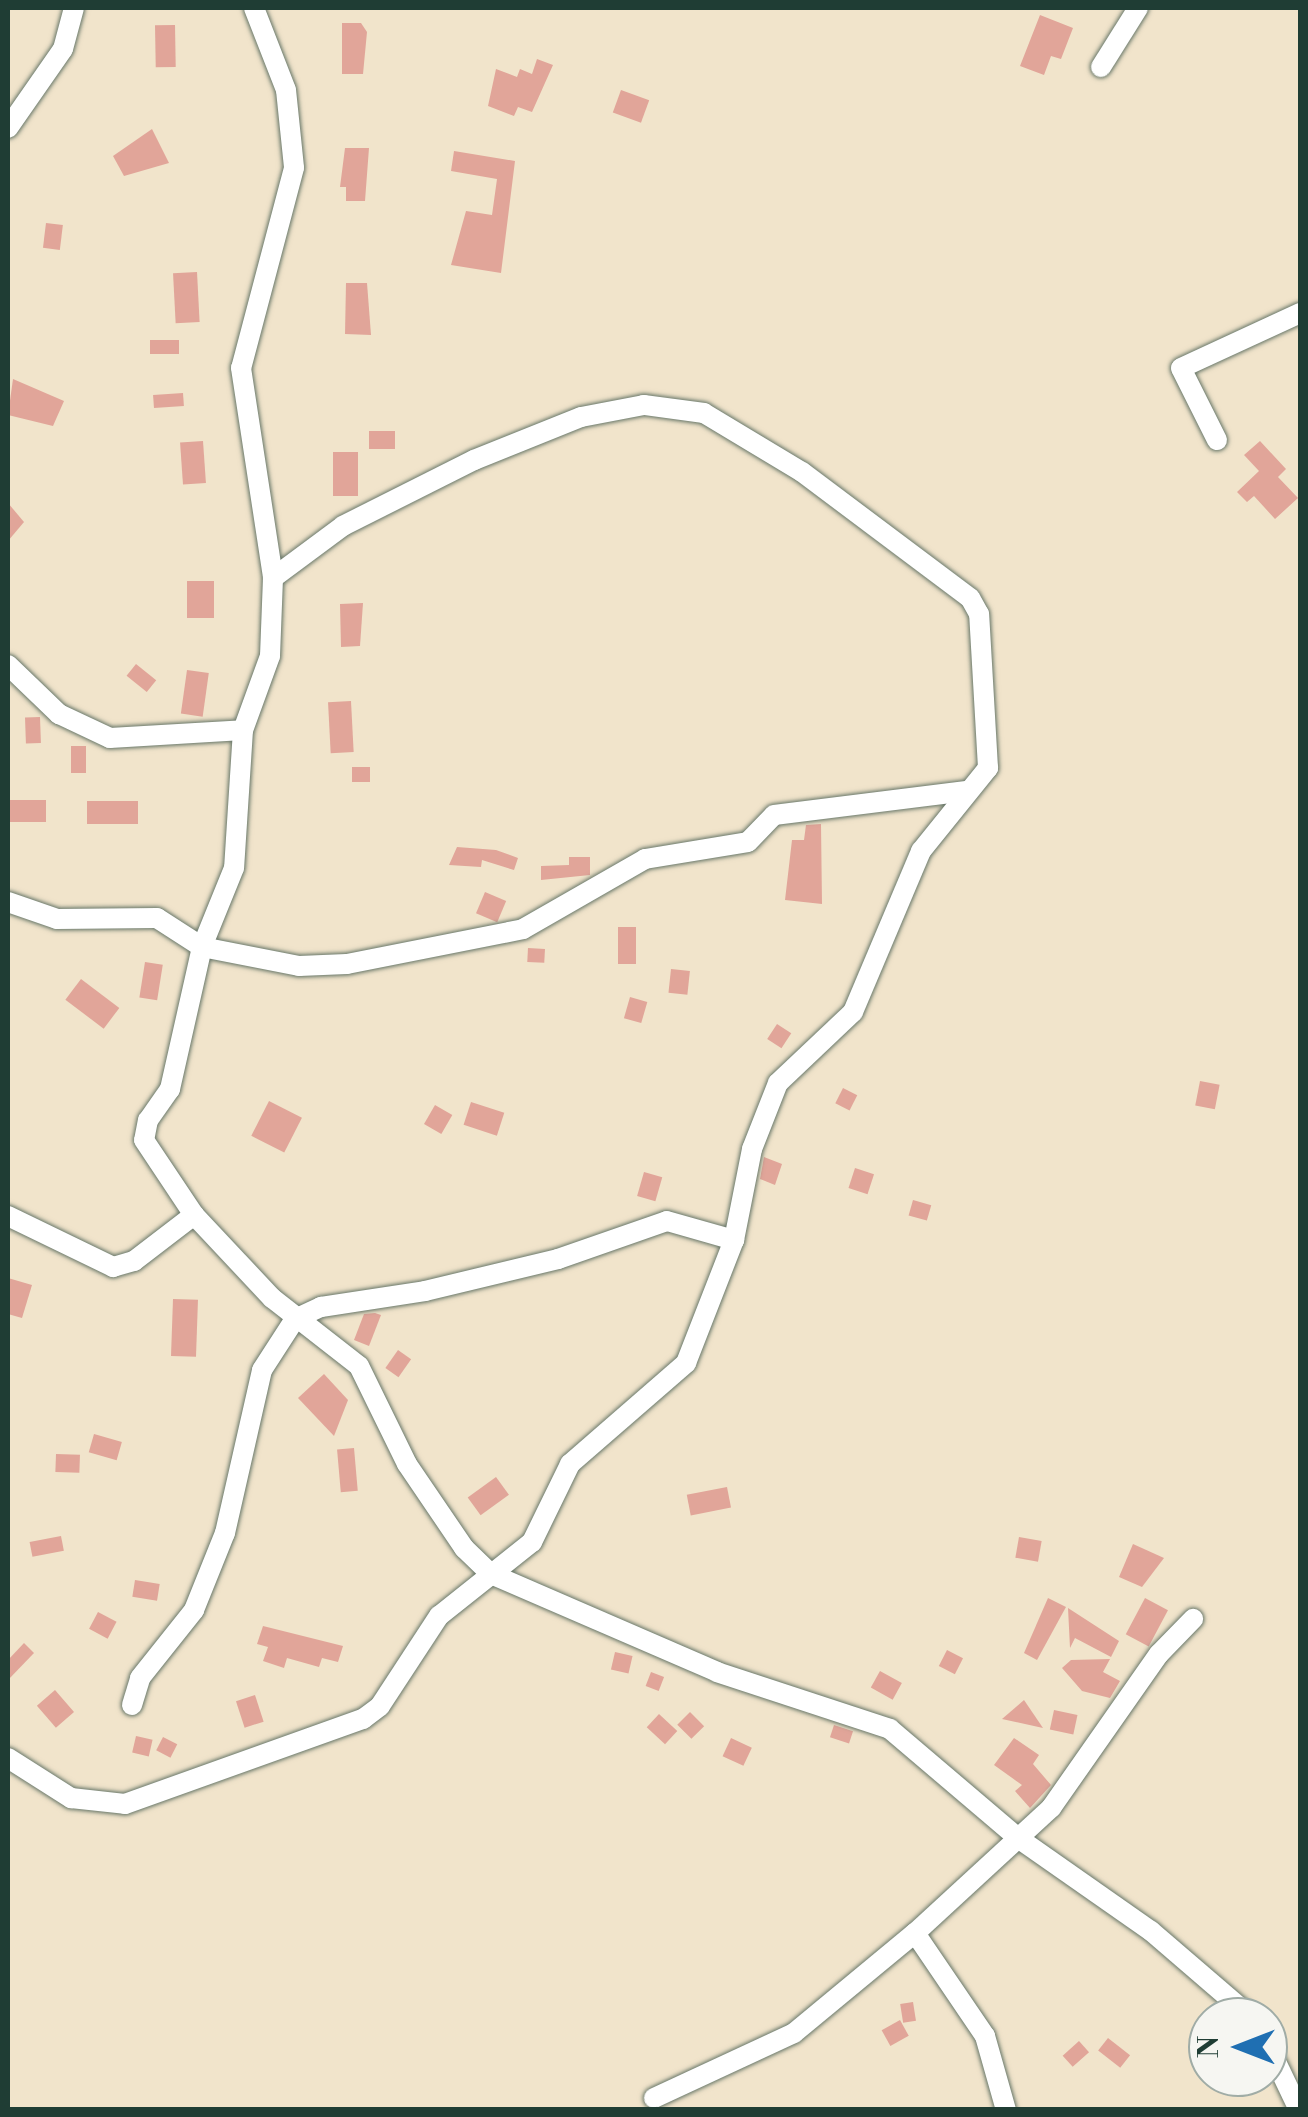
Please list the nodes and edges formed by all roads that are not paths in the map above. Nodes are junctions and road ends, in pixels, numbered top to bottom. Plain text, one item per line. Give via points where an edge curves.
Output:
1 (74, 8) edge
2 (1138, 8) edge
3 (261, 10) edge
4 (1101, 67) dead end
5 (8, 128) edge
6 (1300, 312) edge
7 (1216, 440) dead end
8 (273, 578) junction
9 (8, 665) edge
10 (243, 730) junction
11 (968, 791) junction
12 (8, 902) edge
13 (202, 947) junction
14 (194, 1215) junction
15 (8, 1216) edge
16 (734, 1240) junction
17 (295, 1318) junction
18 (491, 1574) junction
19 (1193, 1619) dead end
20 (132, 1705) dead end
21 (8, 1758) edge
22 (1018, 1838) junction
23 (915, 1933) junction
24 (1228, 1997) edge
25 (1288, 2087) edge
26 (654, 2098) dead end
27 (1006, 2110) edge
28 (1299, 2110) edge

1 - 5 street via 62,49
2 - 4 street
3 - 8 street via 286,90 294,168 241,368
6 - 7 street via 1181,368
8 - 10 street via 268,674
8 - 11 street via 342,526 581,417 644,405 704,413 827,490 976,606 988,768
9 - 10 street via 59,714 110,738
10 - 13 street via 234,868
11 - 13 street via 774,814 748,842 645,860 524,928 491,939 315,966
11 - 16 street via 921,851 853,1012 778,1083 752,1149
12 - 13 street via 57,919 157,918
13 - 14 street via 170,1089 148,1120 144,1140
14 - 15 street via 134,1261 113,1267
14 - 17 street
16 - 17 street via 667,1221 568,1256
16 - 18 street via 686,1363 570,1464 532,1542
17 - 18 street via 358,1366 407,1464 464,1548
17 - 20 street via 262,1370 225,1533 194,1610 140,1678
18 - 21 street via 439,1616 380,1706 363,1719 124,1804 72,1798
18 - 22 street via 717,1672 890,1729
19 - 22 street via 1159,1654 1066,1791
22 - 23 street
22 - 24 street via 1151,1931
23 - 26 street via 794,2033
23 - 27 street via 984,2036
25 - 28 street

